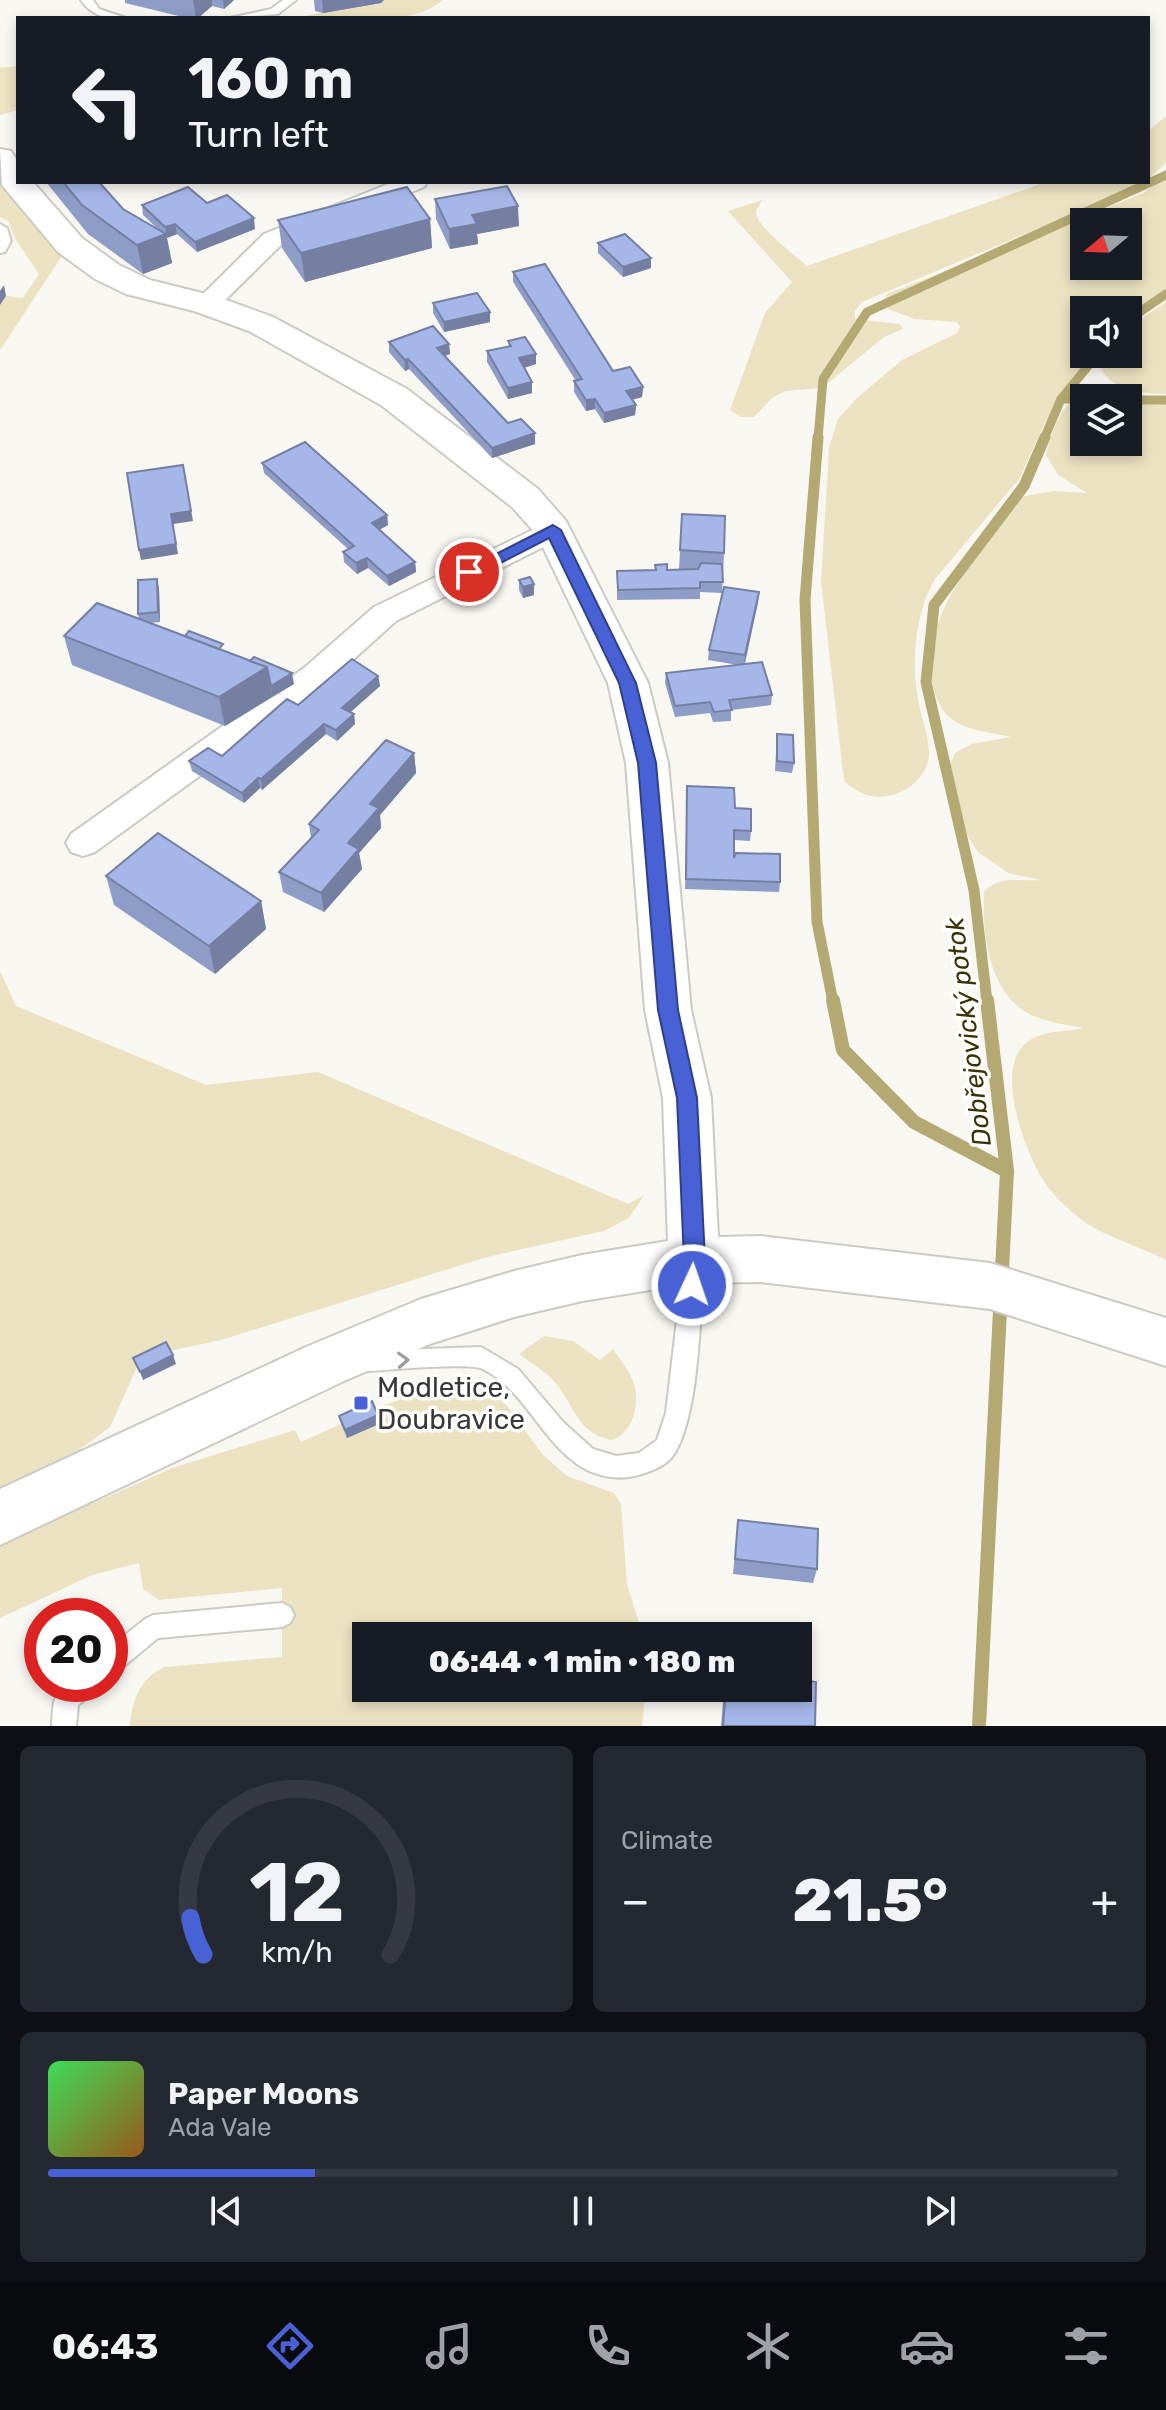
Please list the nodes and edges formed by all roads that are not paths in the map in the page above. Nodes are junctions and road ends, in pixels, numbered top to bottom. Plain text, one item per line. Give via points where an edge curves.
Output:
1 (87, 0) edge
2 (290, 0) edge
3 (113, 16) edge
4 (249, 16) edge
5 (0, 158) edge
6 (16, 178) edge
7 (21, 184) edge
8 (410, 184) edge
9 (0, 228) edge
10 (0, 249) edge
11 (206, 304) junction
12 (553, 530) junction
13 (83, 843) dead end
14 (694, 1260) junction
15 (1166, 1342) edge
16 (325, 1364) junction
17 (0, 1518) edge
18 (282, 1615) dead end
19 (128, 1648) edge
20 (66, 1702) edge
21 (64, 1726) edge

1 - 3 lane via 95,11
2 - 4 lane via 274,12
5 - 6 street
7 - 11 street via 70,245 107,272 138,287
8 - 11 street via 273,239
9 - 10 lane
11 - 12 street via 261,324 394,397 525,498
12 - 13 street via 385,614 315,676
12 - 14 street via 628,683 647,763 668,1010 687,1098
14 - 15 street via 760,1259 1012,1293
14 - 16 street via 514,1294 421,1323
16 -> 14 lane via 481,1357 523,1385 582,1456 611,1467 636,1466 664,1450 676,1421
16 - 17 street
18 - 19 lane via 153,1627
20 - 21 lane

